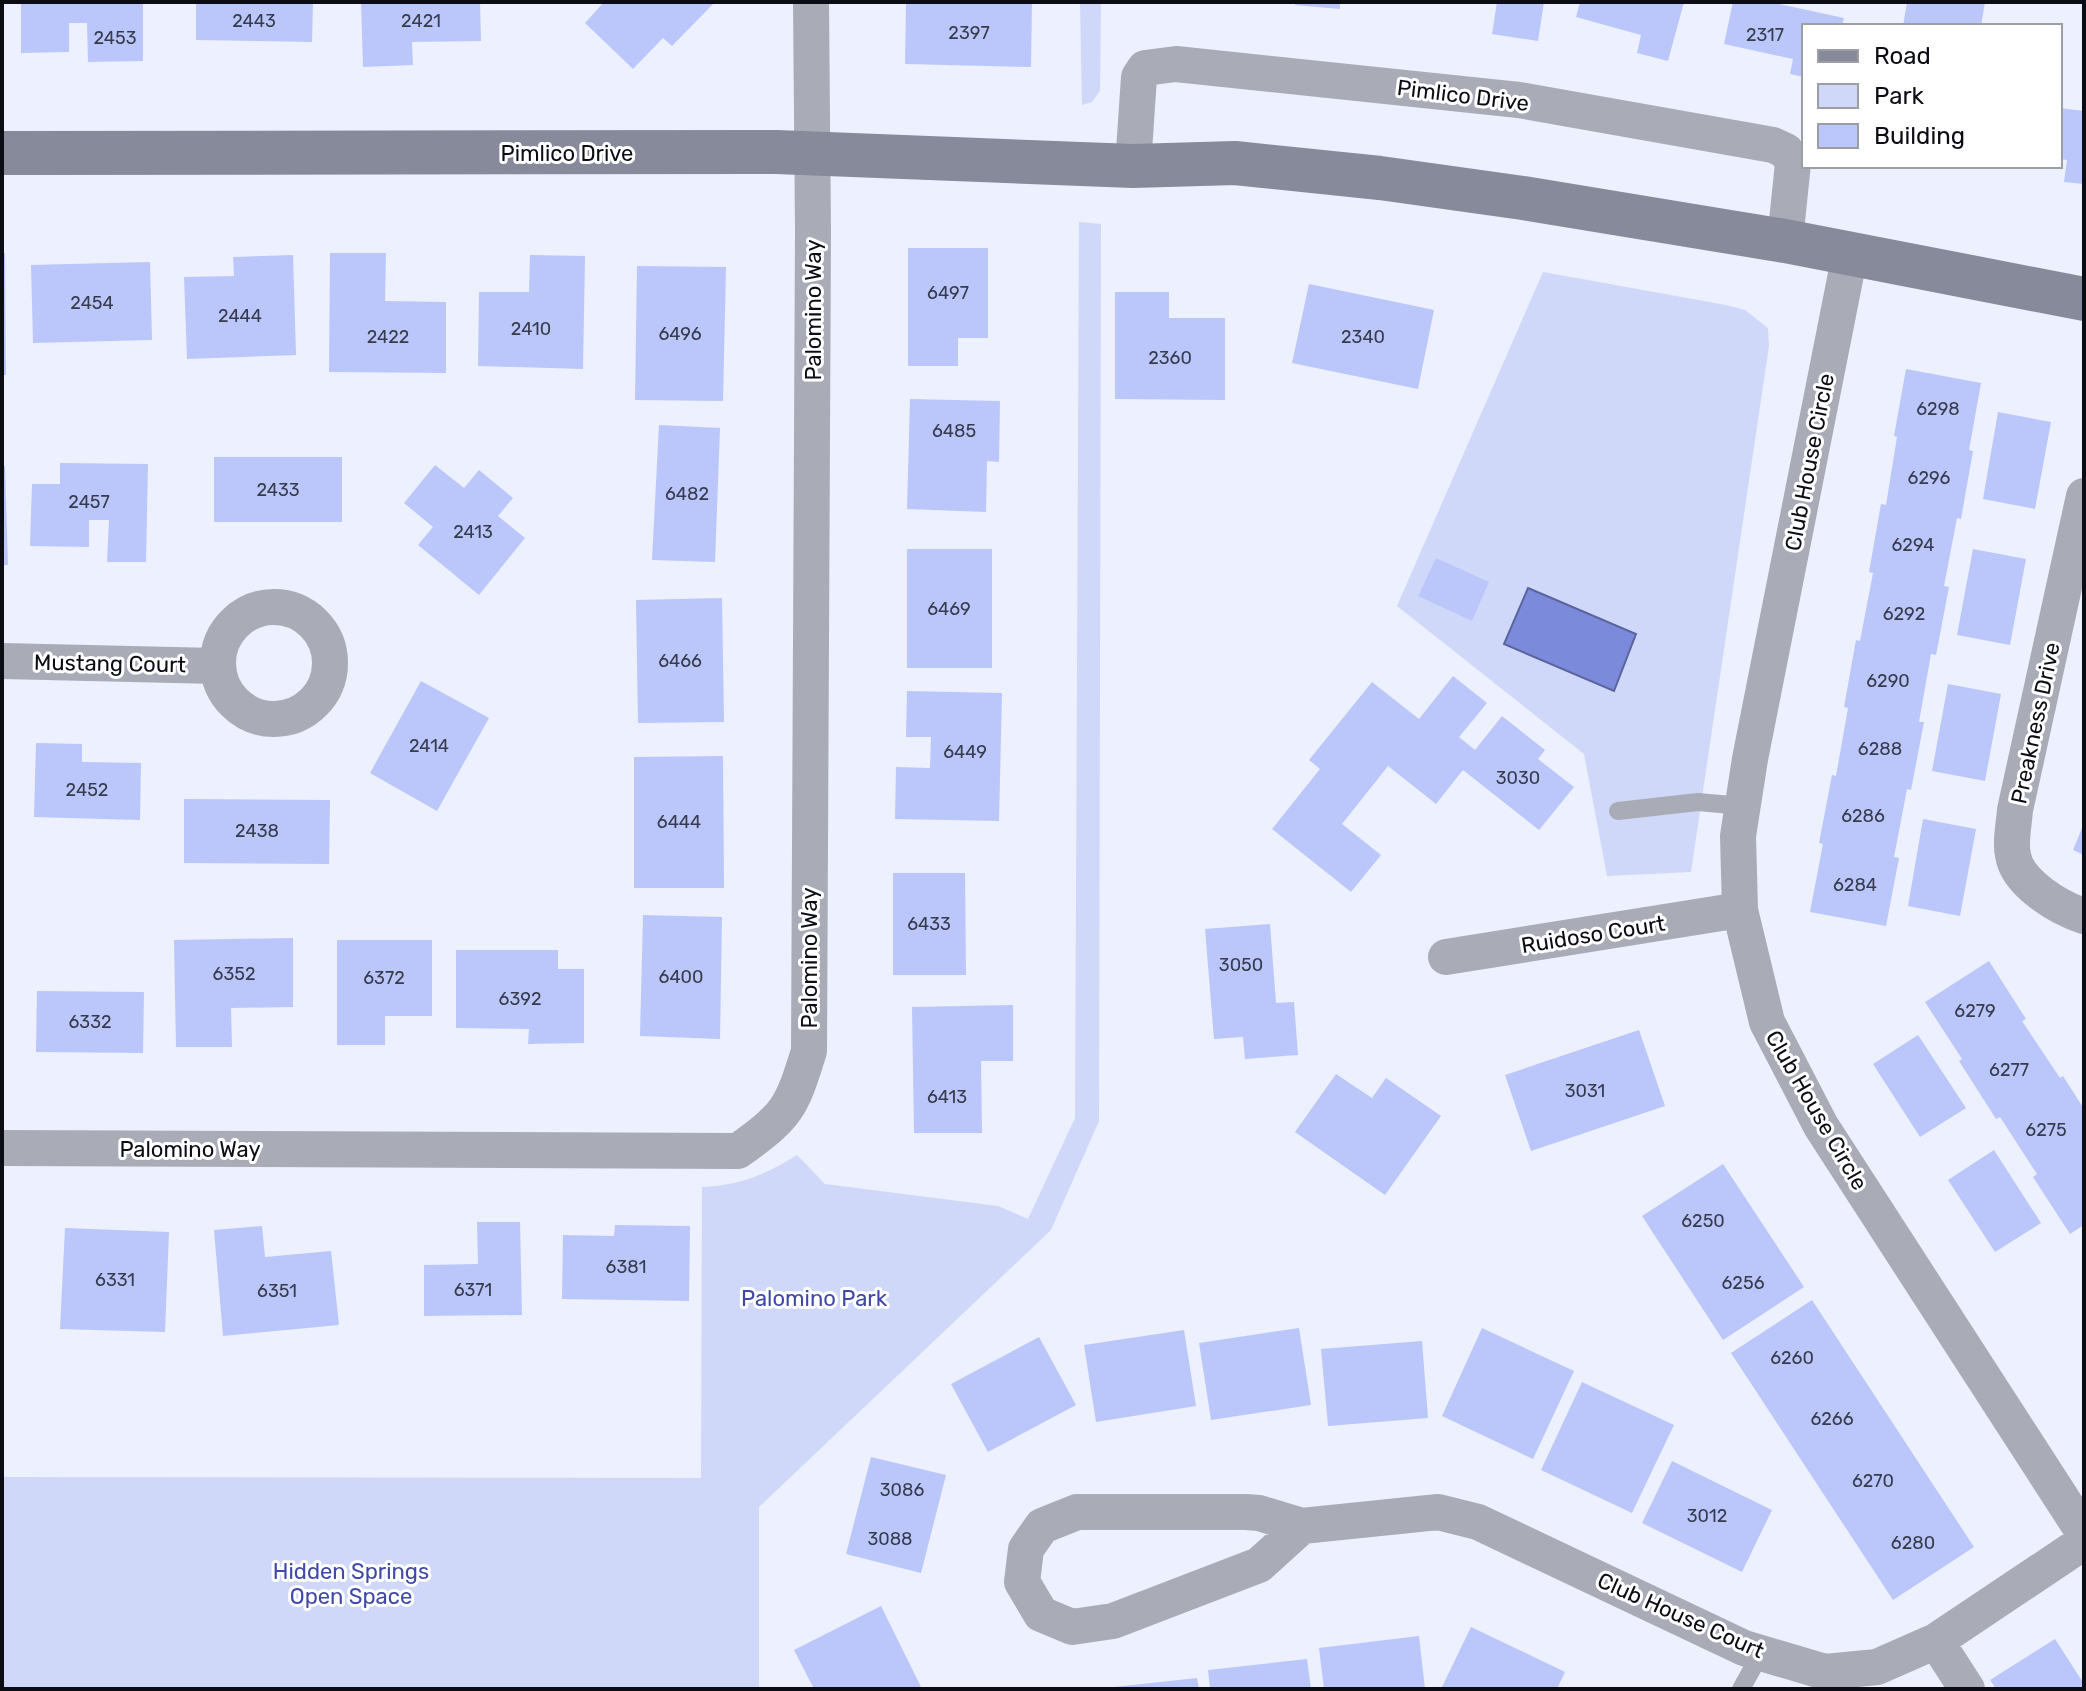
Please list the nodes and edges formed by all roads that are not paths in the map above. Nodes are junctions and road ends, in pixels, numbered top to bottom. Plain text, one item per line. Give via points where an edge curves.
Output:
1 (811, 2) edge
2 (2, 153) edge
3 (813, 154) junction
4 (1133, 166) junction
5 (1785, 241) junction
6 (1850, 254) junction
7 (2084, 299) edge
8 (2084, 496) edge
9 (2, 661) edge
10 (217, 666) dead end
11 (1743, 806) junction
12 (1618, 811) dead end
13 (1740, 910) junction
14 (2084, 916) edge
15 (1446, 957) dead end
16 (2, 1148) edge
17 (1302, 1526) junction
18 (2084, 1533) edge
19 (2084, 1542) edge
20 (1936, 1641) junction
21 (1761, 1653) junction
22 (1741, 1689) edge
23 (1967, 1689) edge

1 - 3 street, Palomino Way
2 - 3 street, Pimlico Drive
3 - 4 street, Pimlico Drive
3 - 16 street, Palomino Way via 809,1051 794,1098 776,1123 738,1151
4 - 5 street, Pimlico Drive via 1235,163 1370,176
4 - 5 street, Pimlico Drive via 1139,77 1156,64 1519,100 1786,151 1793,163
5 - 6 street, Pimlico Drive
6 - 7 street, Pimlico Drive
6 - 11 street, Club House Circle
8 - 14 street, Preakness Drive via 2015,810 2012,857 2025,879 2046,898
9 - 10 street, Mustang Court
11 - 12 lane via 1698,802
11 - 13 street, Club House Circle via 1738,836
13 - 15 street, Ruidoso Court
13 - 18 street, Club House Circle via 1767,1022 1821,1126
17 - 17 street, Club House Court via 1246,1512 1077,1512 1042,1526 1026,1549 1022,1582 1041,1614 1072,1627 1108,1622 1259,1565
17 - 21 street, Club House Court via 1438,1512 1478,1522
19 - 20 street, Club House Court
20 - 21 street, Club House Court via 1877,1667 1825,1672
20 - 23 street
21 - 22 lane

